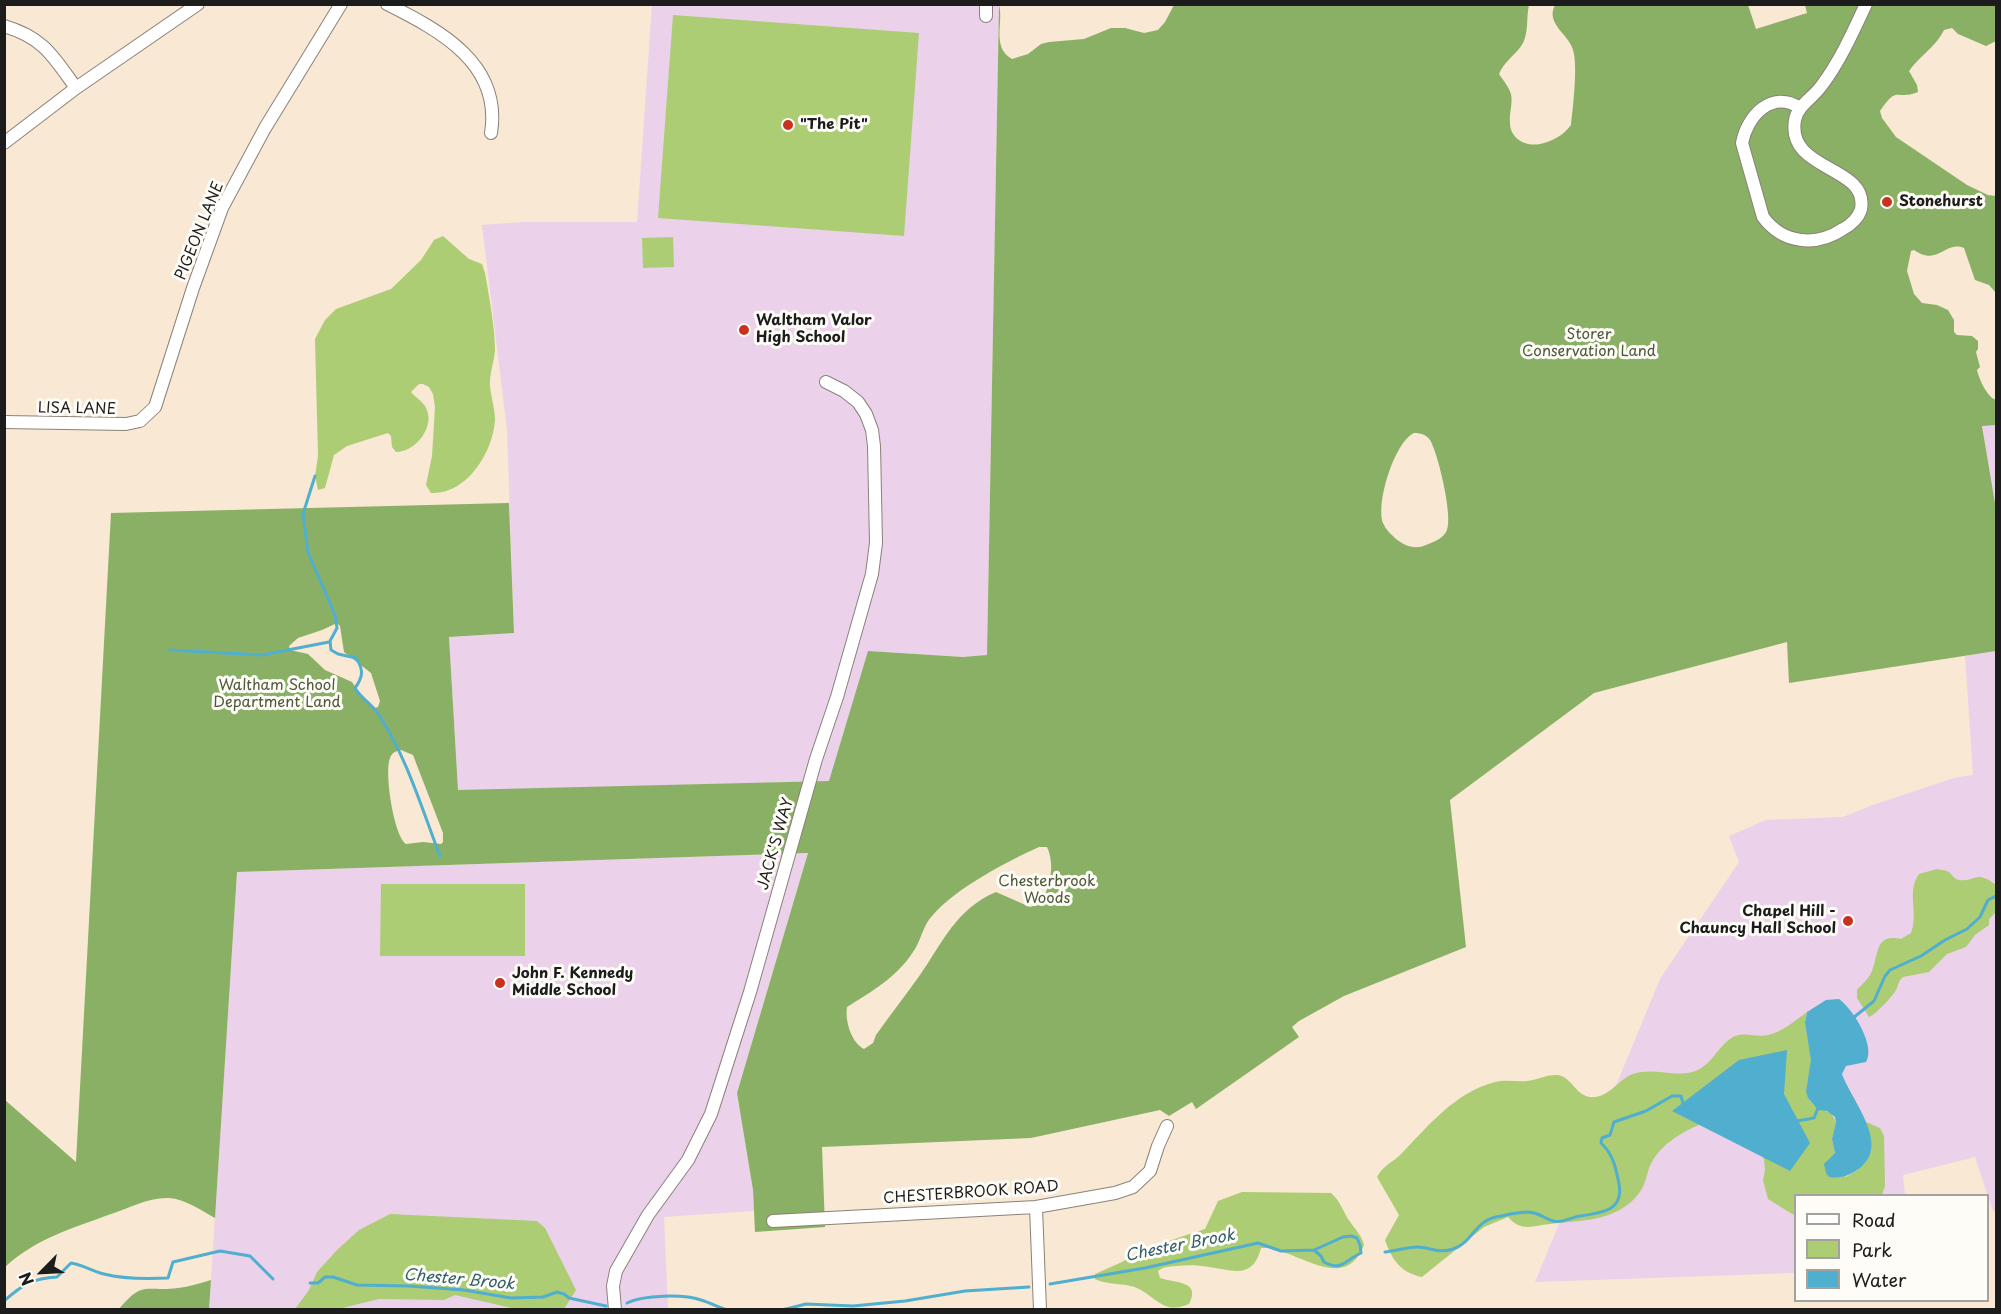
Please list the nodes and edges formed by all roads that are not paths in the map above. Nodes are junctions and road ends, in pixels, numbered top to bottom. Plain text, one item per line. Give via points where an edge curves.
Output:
1 (198, 4) edge
2 (341, 4) edge
3 (387, 4) edge
4 (1866, 4) edge
5 (4, 26) edge
6 (76, 88) junction
7 (1800, 108) junction
8 (491, 134) dead end
9 (4, 143) edge
10 (826, 382) dead end
11 (147, 417) joint
12 (4, 422) edge
13 (1167, 1126) dead end
14 (1036, 1207) junction
15 (773, 1221) dead end
16 (615, 1310) edge
17 (1040, 1310) edge

1 - 6 street
2 - 11 street, PIGEON LANE via 265,128 222,208 158,399
3 - 8 street via 444,36 475,66 491,99
4 - 7 street via 1830,75
5 - 6 street via 37,39
6 - 9 street
7 - 7 street via 1780,100 1769,104 1750,121 1742,143 1763,217 1770,227 1800,241 1819,241 1836,234 1856,218 1861,208 1853,184 1803,152 1794,129
10 - 16 street, JACK'S WAY via 858,402 872,430 876,491 873,566 711,1114 688,1160 648,1215 616,1271
11 - 12 street, LISA LANE via 126,424
13 - 14 street, CHESTERBROOK ROAD via 1150,1171 1133,1187
14 - 15 street, CHESTERBROOK ROAD
14 - 17 street

